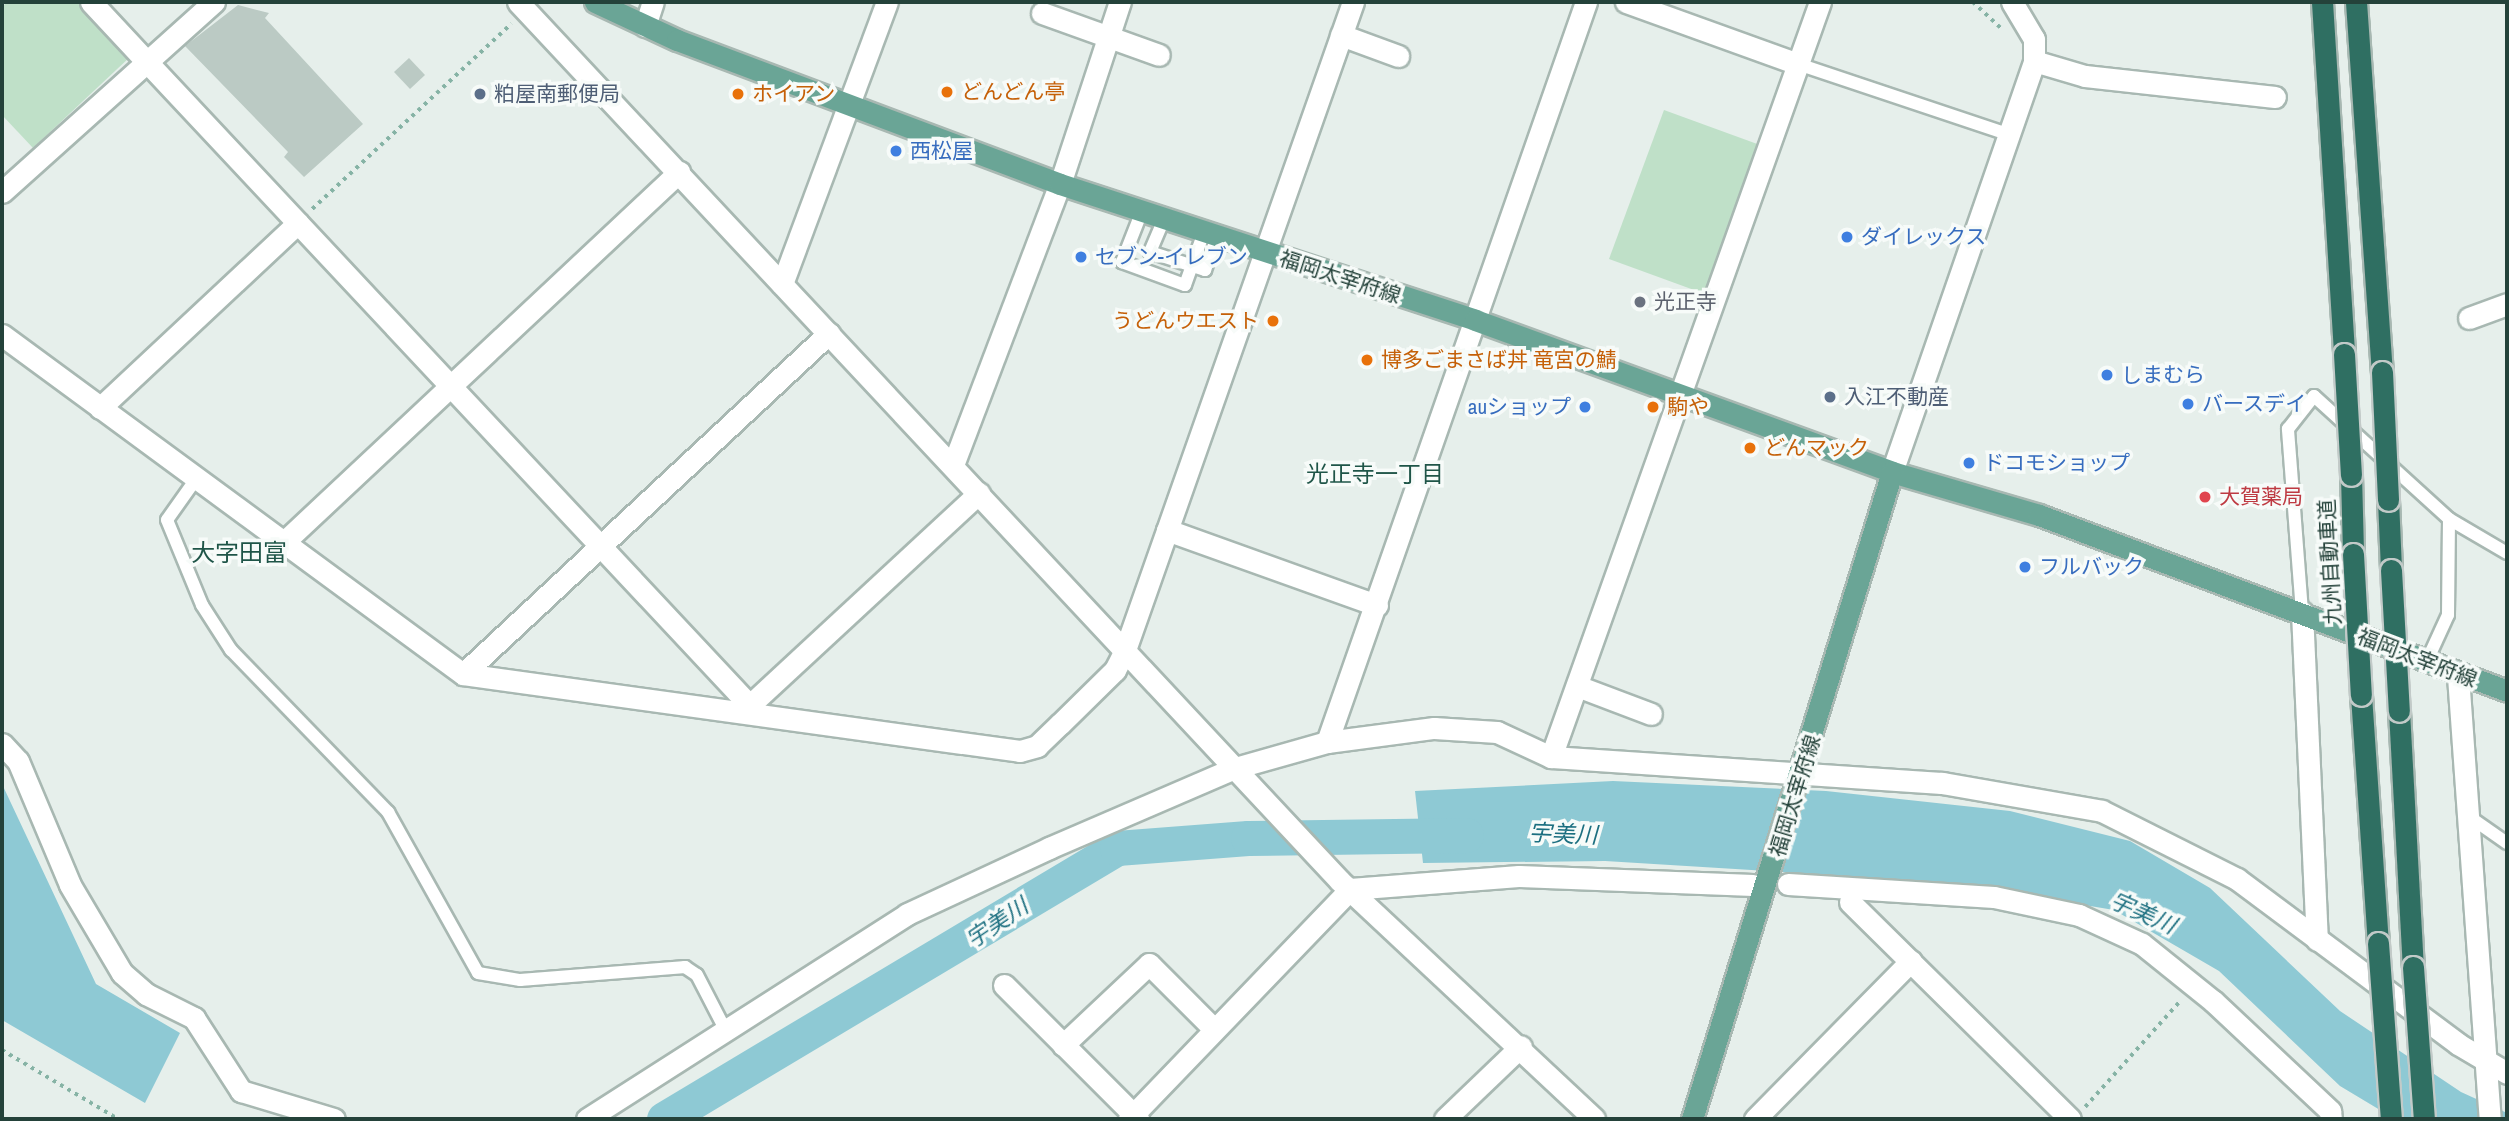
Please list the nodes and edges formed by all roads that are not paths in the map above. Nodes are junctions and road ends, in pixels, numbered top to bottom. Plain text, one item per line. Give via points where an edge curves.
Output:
1 (91, 2) edge
2 (214, 2) edge
3 (595, 2) edge
4 (653, 2) edge
5 (887, 2) edge
6 (1120, 2) edge
7 (1353, 2) edge
8 (1586, 2) edge
9 (1626, 2) edge
10 (1820, 2) edge
11 (2012, 2) edge
12 (2322, 2) edge
13 (2356, 2) edge
14 (522, 6) edge
15 (1042, 13) dead end
16 (645, 26) junction
17 (1341, 35) junction
18 (1108, 37) junction
19 (1159, 55) dead end
20 (1398, 57) dead end
21 (2034, 61) junction
22 (147, 62) junction
23 (1798, 64) junction
24 (2275, 97) dead end
25 (849, 108) junction
26 (2007, 134) junction
27 (679, 172) junction
28 (1060, 184) junction
29 (2, 192) edge
30 (1142, 211) junction
31 (1164, 219) junction
32 (298, 223) junction
33 (1211, 235) junction
34 (1263, 252) junction
35 (1192, 266) junction
36 (782, 284) junction
37 (2507, 304) edge
38 (2469, 318) dead end
39 (1475, 320) junction
40 (829, 333) junction
41 (2, 335) edge
42 (448, 383) junction
43 (1682, 394) junction
44 (100, 408) junction
45 (953, 465) junction
46 (1892, 472) junction
47 (196, 479) junction
48 (979, 493) junction
49 (2449, 519) junction
50 (1167, 530) junction
51 (283, 542) junction
52 (600, 543) junction
53 (2507, 553) edge
54 (1377, 605) junction
55 (2302, 612) junction
56 (1125, 650) junction
57 (2426, 663) junction
58 (463, 674) junction
59 (2458, 676) junction
60 (1577, 686) junction
61 (2507, 691) edge
62 (752, 708) junction
63 (1651, 714) dead end
64 (1327, 742) junction
65 (2, 744) edge
66 (1551, 757) junction
67 (1235, 768) junction
68 (1804, 773) junction
69 (2467, 815) junction
70 (2507, 843) edge
71 (1345, 885) junction
72 (1769, 885) junction
73 (1850, 902) dead end
74 (2317, 940) junction
75 (1911, 961) junction
76 (1004, 985) dead end
77 (1214, 1029) junction
78 (726, 1031) junction
79 (1063, 1045) junction
80 (1521, 1046) junction
81 (2485, 1065) junction
82 (2507, 1073) edge
83 (2077, 1114) edge
84 (2335, 1117) edge
85 (1133, 1118) edge
86 (334, 1119) edge
87 (587, 1119) edge
88 (1445, 1119) edge
89 (1594, 1119) edge
90 (1693, 1119) edge
91 (1755, 1119) edge
92 (2390, 1119) edge
93 (2424, 1119) edge
94 (2490, 1119) edge

1 - 22 street
2 - 22 street
3 - 16 main road, 福岡太宰府線
4 - 16 street
5 - 25 street
6 - 18 street
7 - 17 street
8 - 39 street
9 - 23 street
10 - 23 street
11 - 21 street via 2034,39
12 - 92 highway, 九州自動車道, bridge
13 - 93 highway, bridge
14 - 27 street
15 - 18 street
16 - 25 main road, 福岡太宰府線
17 - 20 street
17 - 34 street
18 - 19 street
18 - 28 street
21 - 24 street via 2085,76
21 - 26 street
22 - 29 street
22 - 32 street
23 - 26 lane
23 - 43 street
25 - 28 main road, 福岡太宰府線
25 - 36 street
26 - 46 street
27 - 36 street
27 - 42 street
28 - 30 main road, 福岡太宰府線
28 - 45 street
30 - 31 main road, 福岡太宰府線
30 - 35 lane via 1122,262 1185,285
31 - 33 main road, 福岡太宰府線
31 - 35 lane via 1150,252
32 - 42 street
32 - 44 street
33 - 34 main road, 福岡太宰府線
33 - 35 lane
34 - 39 main road, 福岡太宰府線
34 - 50 street
36 - 40 street
37 - 38 street
39 - 43 main road, 福岡太宰府線
39 - 54 street
40 - 45 street
40 - 52 street
41 - 44 street
42 - 51 street
42 - 52 street
43 - 46 main road, 福岡太宰府線
43 - 60 street
44 - 47 street
45 - 48 street
46 - 55 main road, 福岡太宰府線 via 2039,515
46 - 68 main road, 福岡太宰府線
47 - 51 street
47 - 78 lane via 167,520 202,605 231,650 388,812 478,973 520,981 685,967 697,975
48 - 56 street
48 - 62 street
49 - 53 lane
49 - 55 lane via 2314,396 2288,429
49 - 57 lane via 2448,615
50 - 54 street
50 - 56 street
51 - 58 street
52 - 58 street
52 - 62 street
54 - 64 street
55 - 57 main road, 福岡太宰府線
55 - 74 street
56 - 62 street via 1115,670 1060,724 1037,746 1020,751
56 - 67 street
57 - 59 main road, 福岡太宰府線
58 - 62 street
59 - 61 main road, 福岡太宰府線
59 - 69 street
60 - 63 street
60 - 66 street
64 - 66 street via 1434,728 1485,731
64 - 67 street
65 - 86 street via 18,761 70,885 122,972 146,994 194,1018 241,1091
66 - 68 street
67 - 71 street
67 - 78 street via 907,914
68 - 72 main road, 福岡太宰府線
68 - 74 street via 1942,783 2102,811 2237,879
69 - 70 lane
69 - 81 street
71 - 72 street via 1519,876
71 - 77 street
71 - 80 street
72 - 84 street via 1994,897 2079,915 2142,944 2213,1001
72 - 90 main road, 福岡太宰府線
73 - 75 street
74 - 81 street
75 - 83 street
75 - 91 street
76 - 79 street
77 - 79 street via 1149,964
77 - 85 street
78 - 87 street
79 - 85 street
80 - 88 street
80 - 89 street
81 - 82 street
81 - 94 street

